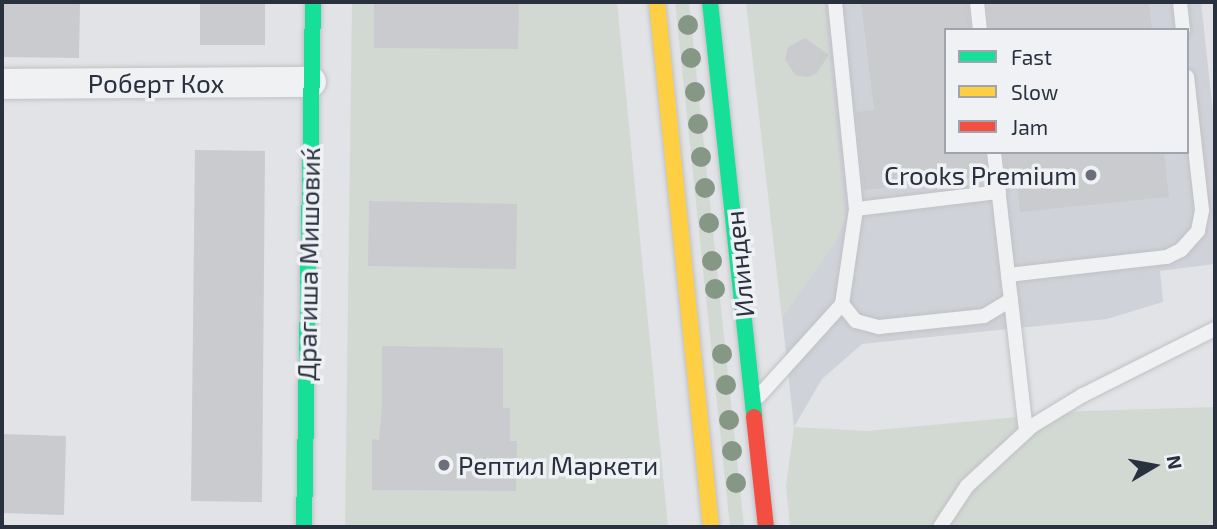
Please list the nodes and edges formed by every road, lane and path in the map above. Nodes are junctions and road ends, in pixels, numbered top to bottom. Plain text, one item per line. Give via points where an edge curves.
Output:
1 (313, 2) edge
2 (657, 2) edge
3 (710, 2) edge
4 (835, 2) edge
5 (977, 2) edge
6 (1180, 2) edge
7 (980, 28) edge
8 (1183, 28) edge
9 (311, 82) junction
10 (2, 84) edge
11 (1189, 95) edge
12 (994, 154) edge
13 (999, 192) junction
14 (856, 209) junction
15 (1008, 275) junction
16 (1011, 300) junction
17 (842, 304) junction
18 (1215, 330) edge
19 (754, 403) junction
20 (1026, 431) junction
21 (304, 527) edge
22 (711, 527) edge
23 (766, 527) edge
24 (940, 527) edge

1 - 9 street, Драгиша Мишовиќ
2 - 22 street, Илинден
3 - 19 street, Илинден
4 - 14 lane
5 - 7 lane
6 - 8 lane
9 - 10 street, Роберт Кох
9 - 21 street, Драгиша Мишовиќ
11 - 15 lane via 1202,210 1192,242 1167,257
12 - 13 lane
13 - 14 lane
13 - 15 lane
14 - 17 lane
15 - 16 lane
16 - 17 lane via 984,316 878,327 856,321
16 - 20 lane
17 - 19 lane
18 - 20 lane via 1083,395
19 - 23 street, Илинден
20 - 24 lane via 967,485

